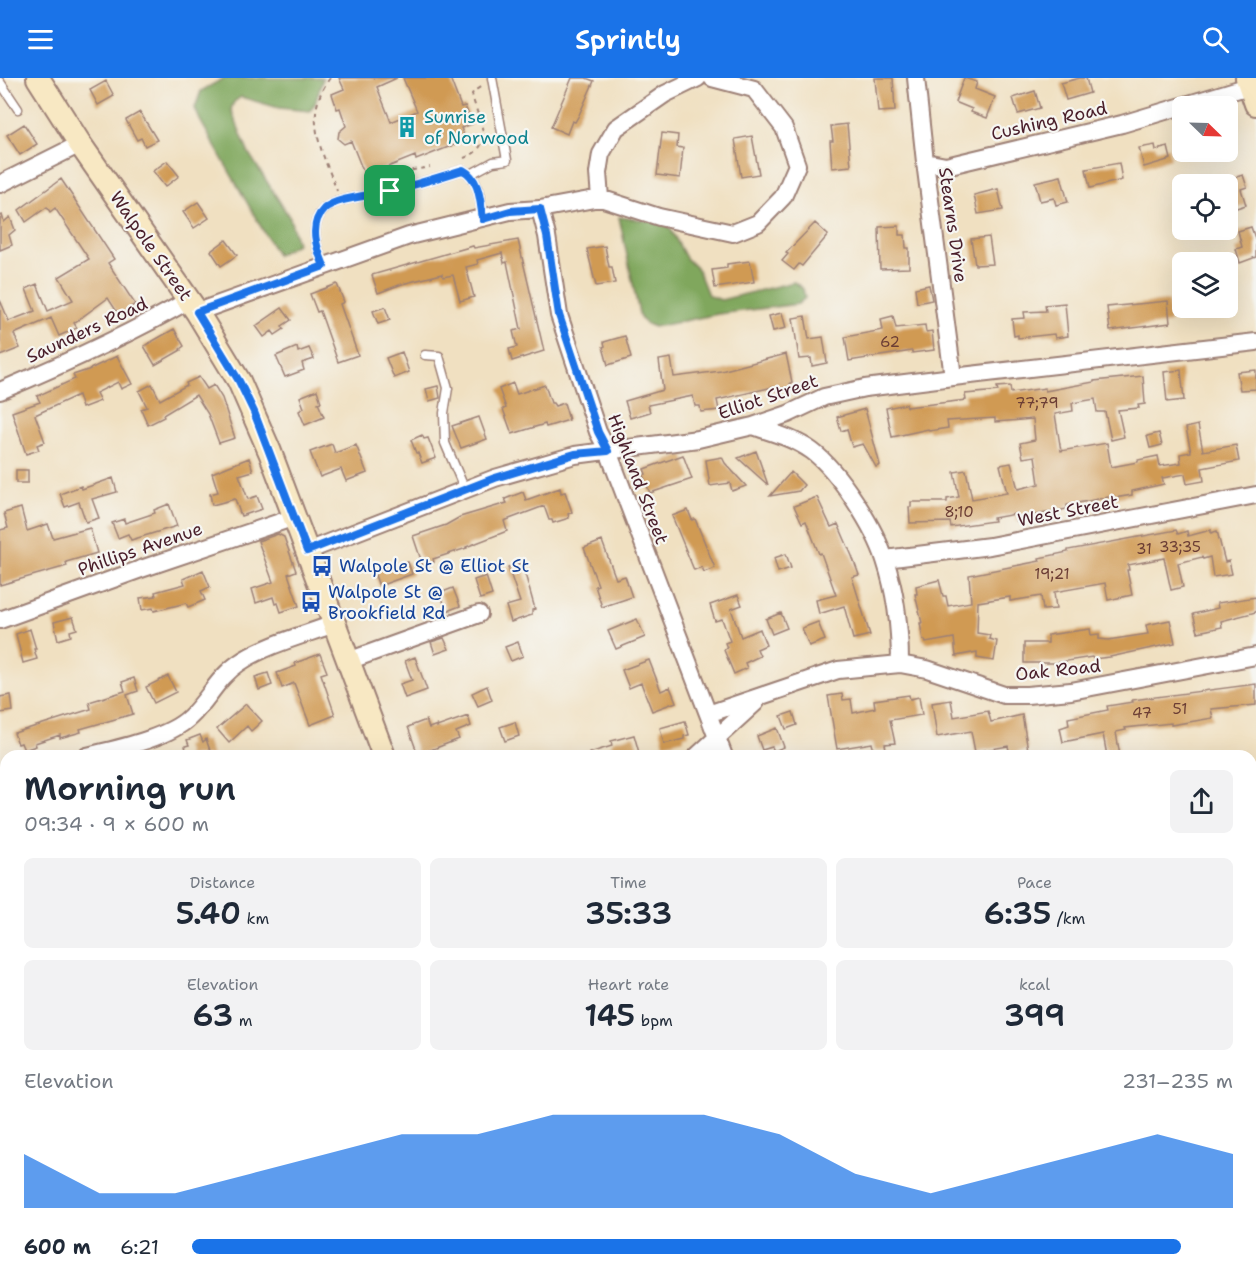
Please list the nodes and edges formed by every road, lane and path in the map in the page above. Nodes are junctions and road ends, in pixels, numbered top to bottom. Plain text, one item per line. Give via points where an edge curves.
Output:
1 (38, 78) edge
2 (330, 78) edge
3 (492, 78) edge
4 (698, 78) edge
5 (712, 78) edge
6 (916, 78) edge
7 (0, 82) edge
8 (1251, 89) edge
9 (18, 109) dead end
10 (81, 144) junction
11 (925, 162) junction
12 (471, 174) junction
13 (1, 182) edge
14 (338, 194) dead end
15 (600, 198) junction
16 (540, 209) junction
17 (483, 219) junction
18 (324, 266) junction
19 (193, 306) junction
20 (1256, 342) edge
21 (425, 355) dead end
22 (953, 377) junction
23 (0, 391) edge
24 (753, 426) junction
25 (608, 451) junction
26 (465, 490) junction
27 (1256, 495) edge
28 (295, 517) junction
29 (307, 551) junction
30 (885, 559) junction
31 (479, 614) dead end
32 (0, 620) edge
33 (333, 624) junction
34 (1256, 656) edge
35 (348, 661) junction
36 (900, 664) junction
37 (764, 696) junction
38 (708, 714) junction
39 (717, 737) junction
40 (113, 750) edge
41 (382, 750) edge
42 (703, 750) edge
43 (722, 750) edge

1 - 10 main road, Walpole Street
2 - 14 path via 318,103 316,135
3 - 12 lane via 507,160 492,162
4 - 15 street via 665,94 616,128 601,154
5 - 15 street, Saunders Road via 754,89 784,128 797,165 783,197 758,223 733,233 659,217
6 - 11 street, Stearns Drive
7 - 9 lane
8 - 11 street, Cushing Road via 957,163
10 - 13 street
10 - 19 main road, Walpole Street
11 - 22 street, Stearns Drive
12 - 17 lane via 476,180
12 - 18 lane via 463,170 339,201 324,209 315,234
15 - 16 street, Saunders Road
16 - 17 street, Saunders Road via 510,211
16 - 25 street, Highland Street via 559,315
17 - 18 street, Saunders Road via 409,236
18 - 19 street, Saunders Road
19 - 23 street, Saunders Road
19 - 28 main road, Walpole Street via 254,412
20 - 22 street, Elliot Street
21 - 26 lane via 439,356 448,387 445,443
22 - 24 street, Elliot Street via 824,397
24 - 25 street, Elliot Street via 698,439
24 - 30 street via 792,439 812,451 851,495
25 - 26 street, Elliot Street via 575,454
25 - 38 street, Highland Street
26 - 29 street, Elliot Street
27 - 30 street, West Street via 990,546
28 - 29 main road, Walpole Street
28 - 32 street, Phillips Avenue
29 - 33 main road, Walpole Street
30 - 36 street via 900,635
31 - 35 street
33 - 35 main road, Walpole Street
33 - 40 street via 252,654 218,682 188,720
34 - 36 street, Oak Road via 1081,689 1027,695 1004,694
35 - 41 main road, Walpole Street
36 - 37 street, Oak Road via 838,670
37 - 38 street, Oak Road
37 - 39 street, Oak Road
38 - 39 street, Highland Street
39 - 42 street, Oak Road
39 - 43 street, Highland Street

